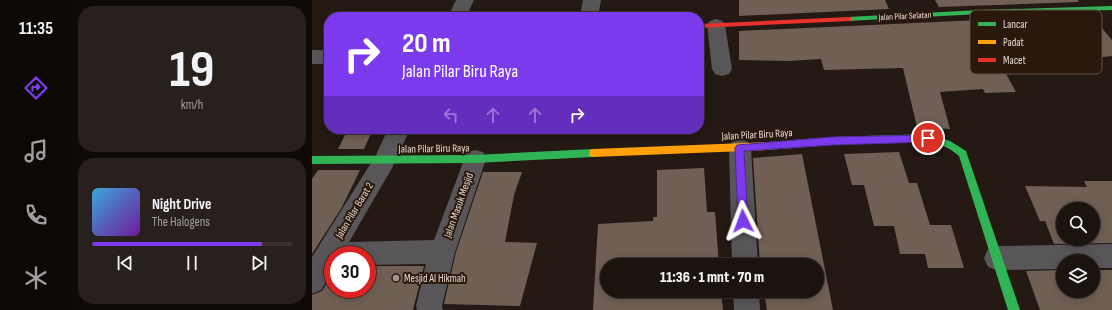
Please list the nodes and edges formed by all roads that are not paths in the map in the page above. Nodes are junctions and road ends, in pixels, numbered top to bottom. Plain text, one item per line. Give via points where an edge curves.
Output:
1 (464, 0) edge
2 (592, 0) edge
3 (1112, 8) edge
4 (1046, 10) edge
5 (459, 12) edge
6 (591, 12) edge
7 (970, 13) edge
8 (708, 26) edge
9 (312, 57) edge
10 (324, 57) edge
11 (722, 68) dead end
12 (397, 134) edge
13 (740, 148) junction
14 (475, 159) junction
15 (312, 160) edge
16 (384, 160) junction
17 (332, 246) edge
18 (442, 252) junction
19 (376, 253) edge
20 (1112, 256) edge
21 (745, 258) edge
22 (997, 258) junction
23 (324, 259) edge
24 (312, 281) edge
25 (746, 298) edge
26 (430, 310) edge
27 (747, 310) edge
28 (1014, 310) edge

1 - 5 street
2 - 6 street
3 - 4 street, Jalan Pilar Selatan
7 - 8 street, Jalan Pilar Selatan
8 - 11 street
9 - 10 street
12 - 16 street
13 - 14 street, Jalan Pilar Biru Raya
13 - 21 street
13 - 22 street, Jalan Pilar Biru Raya via 832,141 928,138 943,140 963,154
14 - 16 street, Jalan Pilar Biru Raya
14 - 18 street, Jalan Masuk Mesjid
15 - 16 street, Jalan Pilar Biru Raya
16 - 17 street, Jalan Pilar Barat 2
18 - 19 street
18 - 26 street, Jalan Masuk Mesjid
20 - 22 street
22 - 28 street, Jalan Pilar Biru Raya
23 - 24 street, Jalan Pilar Barat 2
25 - 27 street

